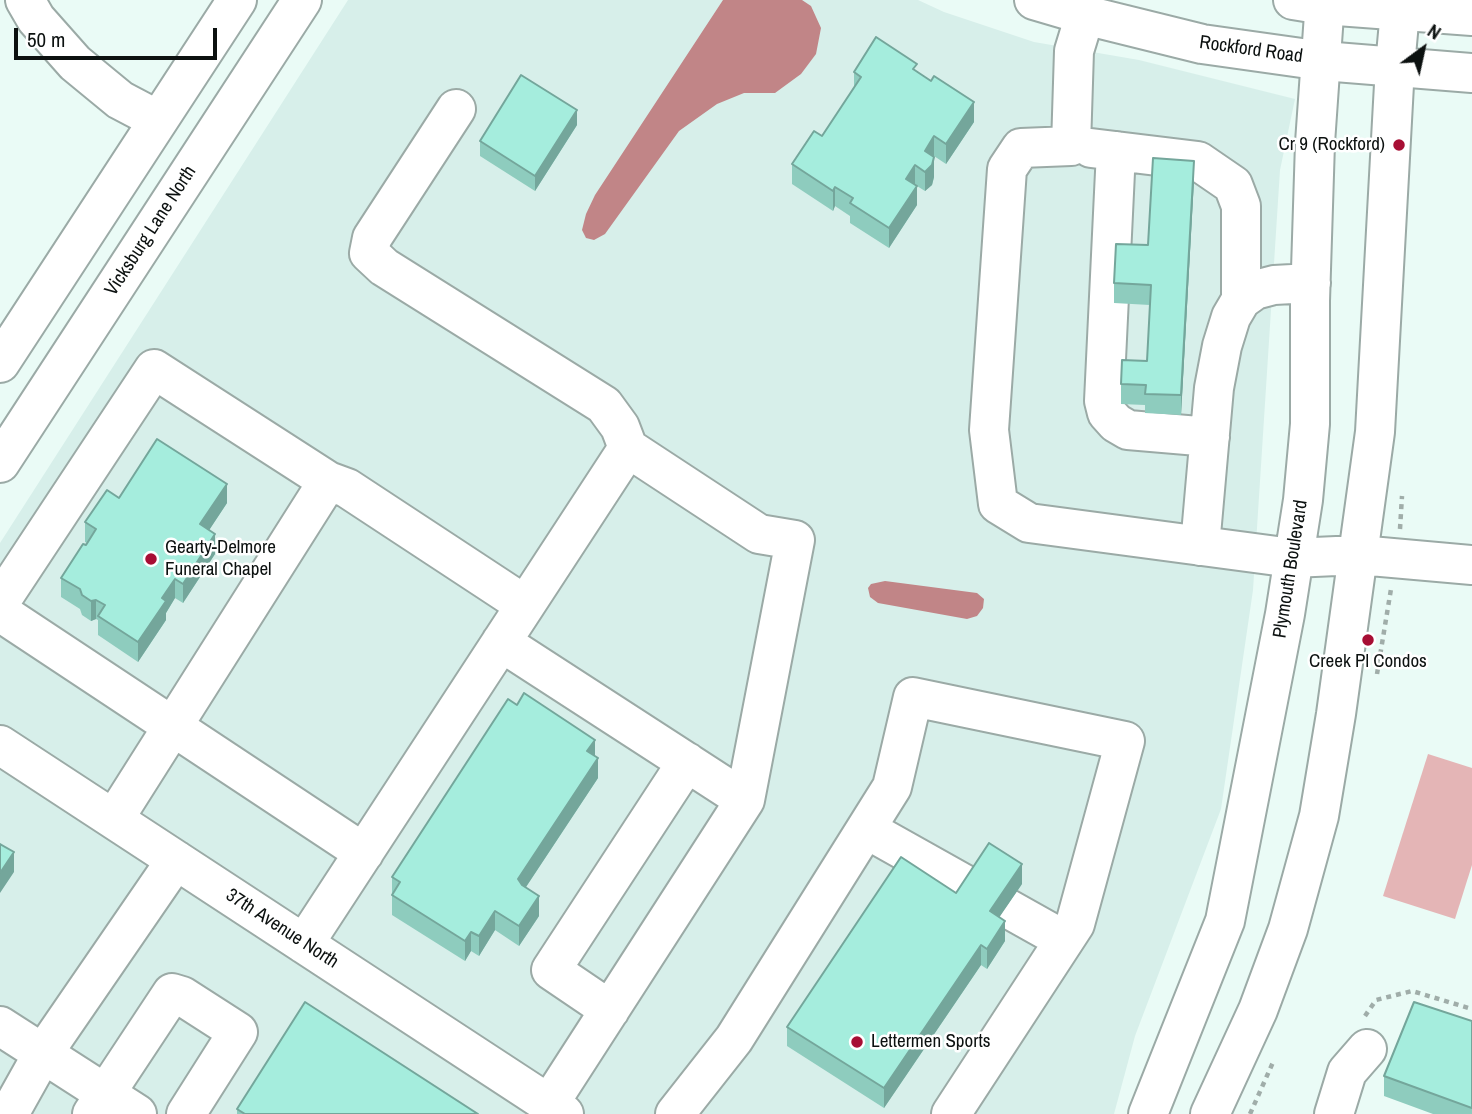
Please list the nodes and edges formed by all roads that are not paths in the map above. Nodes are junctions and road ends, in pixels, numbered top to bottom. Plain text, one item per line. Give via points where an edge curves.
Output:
1 (25, 0) edge
2 (237, 0) edge
3 (302, 0) edge
4 (1034, 0) edge
5 (1314, 2) edge
6 (1401, 6) edge
7 (1085, 15) junction
8 (1472, 16) edge
9 (1323, 61) junction
10 (1395, 66) junction
11 (1472, 73) edge
12 (456, 108) dead end
13 (158, 120) junction
14 (1071, 146) junction
15 (1116, 151) junction
16 (1311, 283) junction
17 (1241, 300) junction
18 (0, 363) edge
19 (1210, 437) junction
20 (628, 448) junction
21 (0, 463) edge
22 (328, 481) junction
23 (1200, 545) junction
24 (1359, 555) junction
25 (1292, 558) junction
26 (1472, 565) edge
27 (0, 602) edge
28 (525, 606) junction
29 (0, 612) edge
30 (501, 642) junction
31 (171, 726) junction
32 (0, 745) edge
33 (687, 762) junction
34 (745, 800) junction
35 (114, 819) junction
36 (866, 829) junction
37 (364, 853) junction
38 (176, 860) junction
39 (1064, 940) junction
40 (304, 944) junction
41 (610, 1010) junction
42 (0, 1026) edge
43 (1367, 1049) road end
44 (42, 1055) junction
45 (98, 1104) edge
46 (556, 1109) edge
47 (9, 1114) edge
48 (137, 1114) edge
49 (186, 1114) edge
50 (675, 1114) edge
51 (951, 1114) edge
52 (1147, 1114) edge
53 (1210, 1114) edge
54 (1334, 1114) edge

1 - 13 street via 75,62 120,100
2 - 13 street
3 - 21 street, Vicksburg Lane North
4 - 7 street, Rockford Road
5 - 6 street
5 - 9 street, Plymouth Boulevard
6 - 8 street
6 - 10 street
7 - 9 street, Rockford Road via 1202,44
7 - 14 street via 1074,51
9 - 10 street, Rockford Road
9 - 16 street, Plymouth Boulevard via 1315,143
10 - 11 street, Rockford Road
10 - 24 street via 1375,432
12 - 20 street via 372,238 369,253 384,267 604,405 620,426
13 - 18 street
14 - 15 street
14 - 23 street via 1021,148 1007,169 989,430 998,505 1029,523
15 - 17 street via 1198,161 1233,185 1241,205
15 - 19 street via 1107,412 1128,430
16 - 17 street via 1274,285
16 - 25 street, Plymouth Boulevard via 1310,424
17 - 19 street via 1222,346
19 - 23 street
20 - 28 street
20 - 34 street via 759,534 794,540
22 - 27 street via 154,369
22 - 28 street via 347,488
22 - 31 street
23 - 25 street
24 - 25 street
24 - 26 street
24 - 53 street via 1315,830 1289,929
25 - 52 street, Plymouth Boulevard via 1225,921
28 - 30 street
29 - 31 street
30 - 33 street
30 - 37 street
31 - 35 street
31 - 37 street
32 - 35 street, 37th Avenue North
33 - 34 street
33 - 41 street via 551,970
34 - 41 street
35 - 38 street, 37th Avenue North
36 - 39 street
36 - 39 street via 892,787 914,697 1125,741 1075,924
36 - 50 street via 734,1039
37 - 40 street
38 - 40 street, 37th Avenue North
38 - 44 street
39 - 51 street
40 - 46 street, 37th Avenue North
41 - 46 street
42 - 44 street
43 - 54 street via 1347,1072
44 - 45 street
44 - 47 street
45 - 48 street
45 - 49 street via 172,993 238,1032

